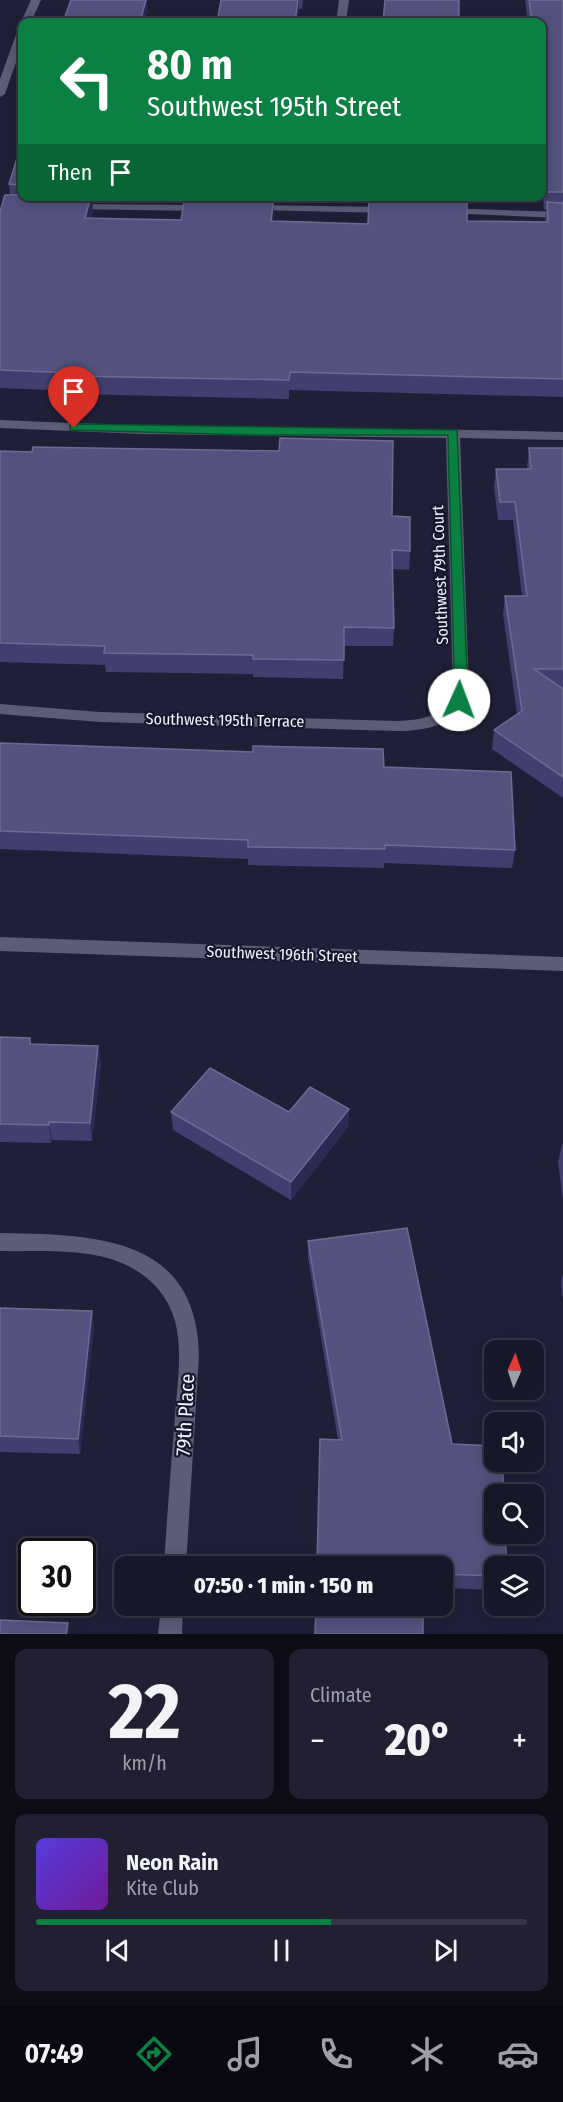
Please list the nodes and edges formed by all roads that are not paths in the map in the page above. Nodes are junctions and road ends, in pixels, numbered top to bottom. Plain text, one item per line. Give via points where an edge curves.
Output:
1 (36, 0) edge
2 (344, 0) edge
3 (28, 18) edge
4 (342, 18) edge
5 (18, 43) edge
6 (0, 94) edge
7 (322, 201) edge
8 (62, 207) edge
9 (221, 208) edge
10 (243, 208) edge
11 (321, 209) junction
12 (399, 210) edge
13 (433, 211) edge
14 (563, 215) edge
15 (0, 424) edge
16 (453, 432) junction
17 (563, 436) edge
18 (0, 709) edge
19 (449, 713) joint
20 (0, 944) edge
21 (563, 963) edge
22 (0, 1242) edge
23 (176, 1556) edge
24 (171, 1616) edge
25 (170, 1634) edge

1 - 3 street
2 - 4 street
5 - 6 street
7 - 11 street
8 - 9 street
10 - 11 street
11 - 12 street
13 - 14 street
15 - 16 street via 250,432
16 - 17 street
16 - 19 street, Southwest 79th Court via 461,689 458,704
18 - 19 street, Southwest 195th Terrace via 100,717 397,726 430,722
20 - 21 street, Southwest 196th Street
22 - 23 street, 79th Place via 97,1247 134,1258 171,1287 185,1321 188,1345
24 - 25 street

